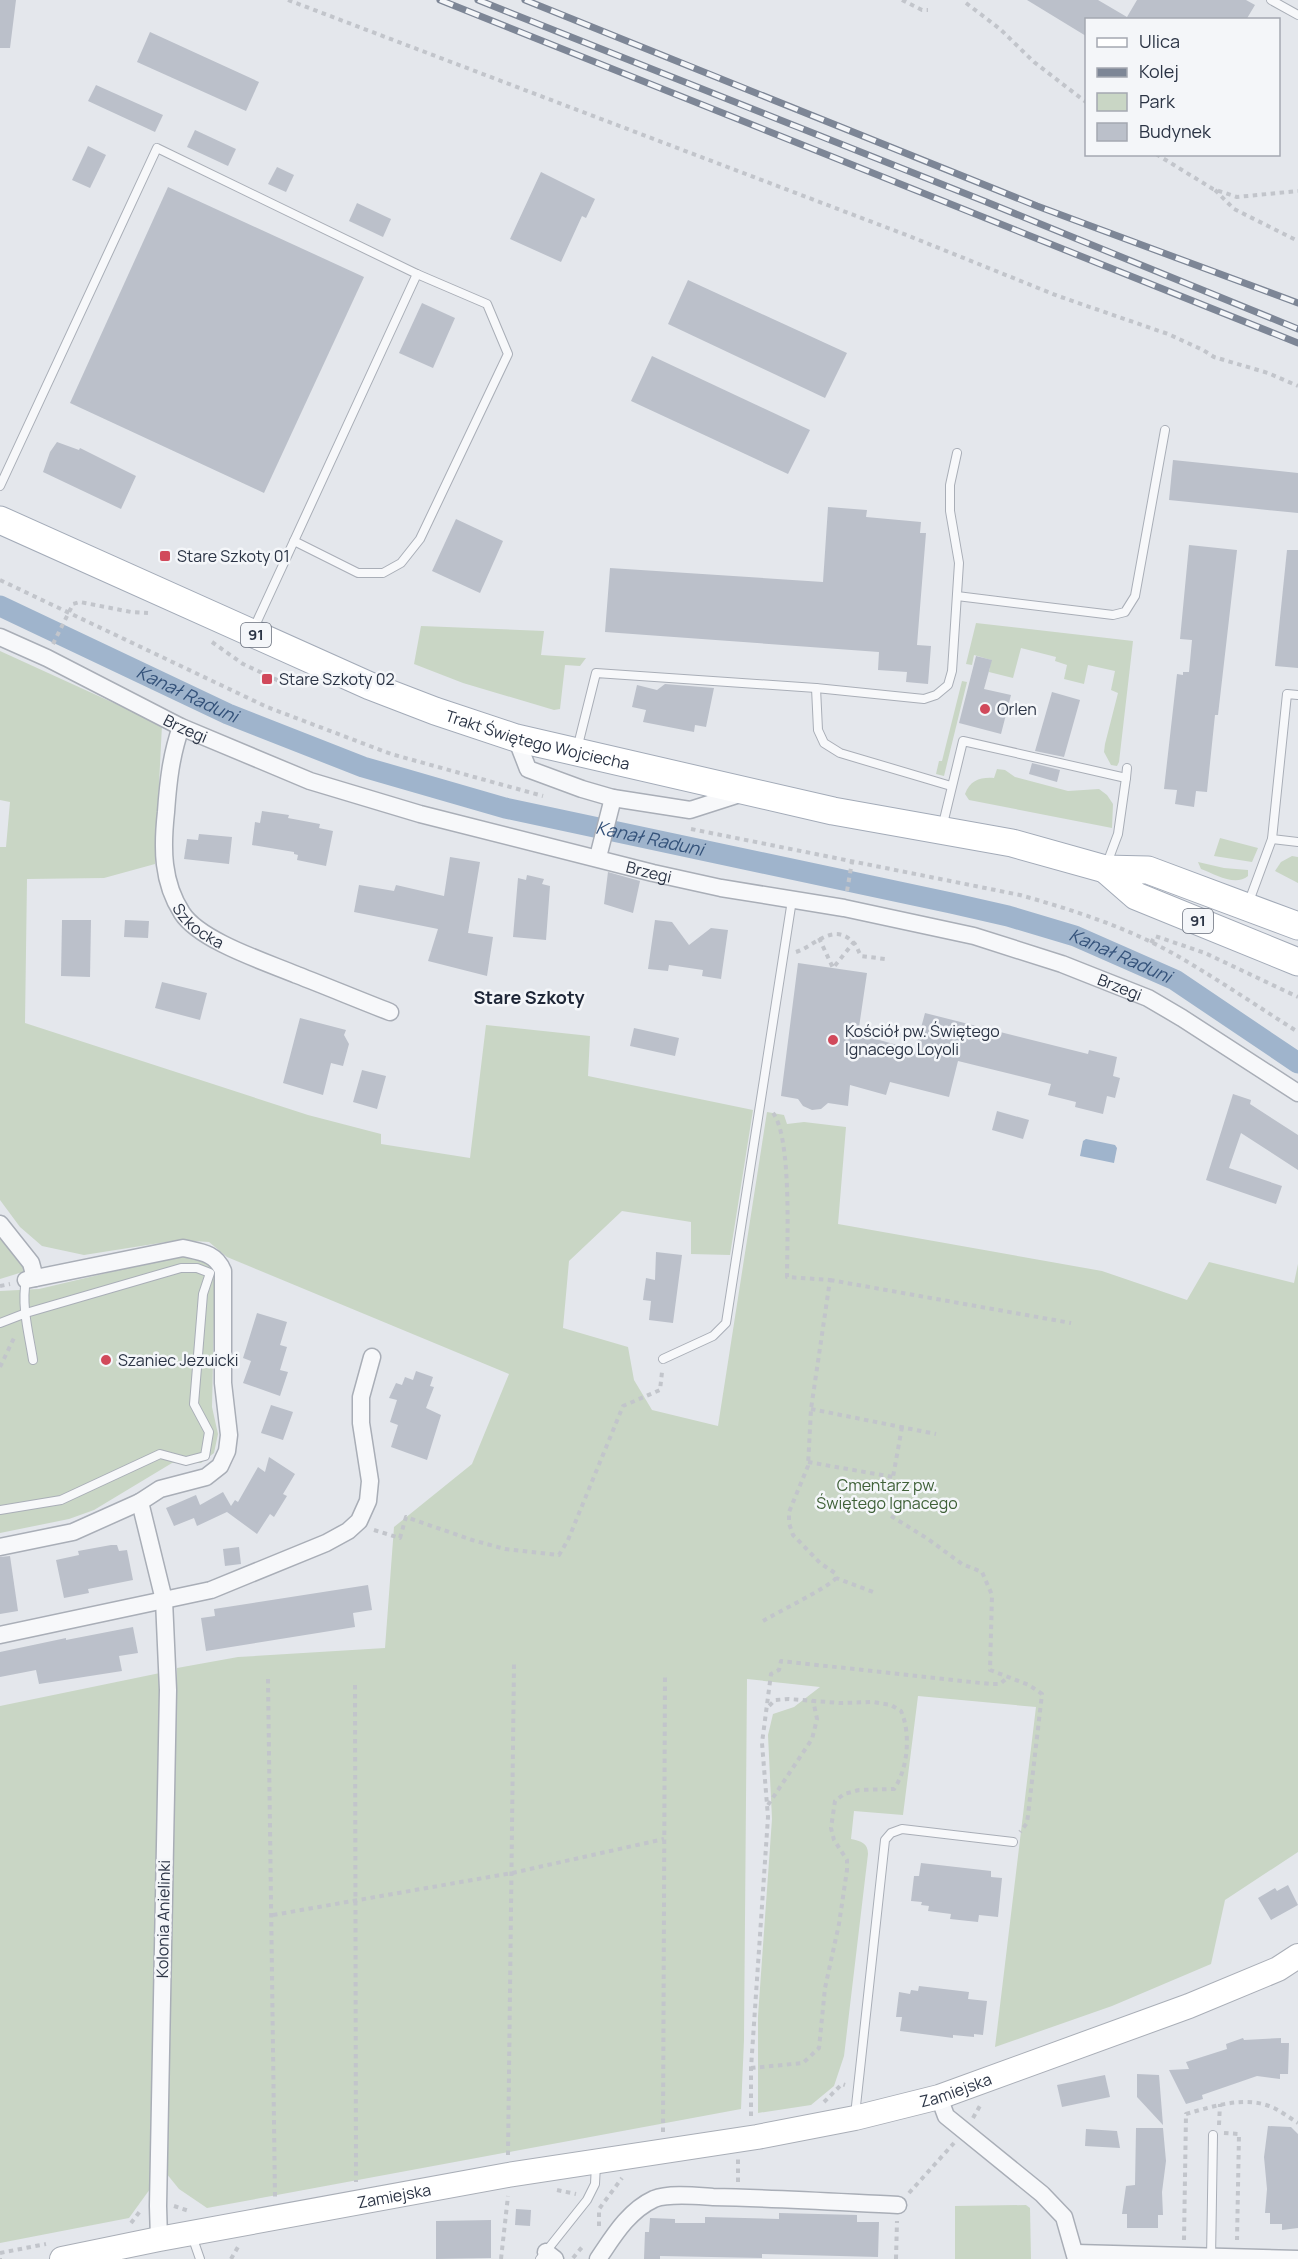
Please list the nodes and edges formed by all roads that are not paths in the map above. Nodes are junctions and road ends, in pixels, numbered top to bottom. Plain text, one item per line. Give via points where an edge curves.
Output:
1 (1271, 0) edge
2 (1298, 15) edge
3 (417, 274) junction
4 (1165, 430) dead end
5 (957, 453) dead end
6 (0, 486) edge
7 (0, 520) edge
8 (294, 541) junction
9 (957, 597) junction
10 (252, 633) junction
11 (0, 637) edge
12 (816, 688) junction
13 (1298, 695) edge
14 (181, 727) junction
15 (516, 738) junction
16 (577, 752) junction
17 (951, 786) junction
18 (747, 792) junction
19 (613, 798) junction
20 (942, 830) junction
21 (1272, 840) junction
22 (1298, 842) edge
23 (599, 853) junction
24 (1105, 869) junction
25 (792, 900) junction
26 (1247, 908) junction
27 (1298, 926) edge
28 (1298, 962) edge
29 (390, 1012) dead end
30 (1298, 1093) edge
31 (2, 1228) edge
32 (30, 1279) junction
33 (26, 1313) junction
34 (0, 1323) edge
35 (372, 1357) dead end
36 (663, 1359) road end
37 (33, 1360) dead end
38 (140, 1502) junction
39 (0, 1510) edge
40 (0, 1547) edge
41 (164, 1600) junction
42 (0, 1635) edge
43 (1013, 1842) road end
44 (1298, 1956) edge
45 (939, 2097) junction
46 (855, 2118) junction
47 (1216, 2134) road end
48 (596, 2161) junction
49 (898, 2205) dead end
50 (191, 2233) junction
51 (159, 2239) junction
52 (1076, 2256) edge
53 (547, 2257) edge
54 (1211, 2258) edge
55 (1237, 2258) edge
56 (62, 2259) edge
57 (200, 2259) edge
58 (598, 2259) edge
59 (1298, 2259) edge

1 - 2 lane
3 - 6 lane via 158,147
3 - 8 lane
3 - 8 lane via 487,304 508,354 420,539 401,563 384,573 358,573
4 - 9 lane via 1135,596 1125,612 1113,615
5 - 9 lane via 950,485 950,511 959,562
7 - 10 main road, Trakt Świętego Wojciecha / 91
8 - 10 lane
9 - 12 lane via 952,671 948,685 936,695 904,699
10 - 15 main road, Trakt Świętego Wojciecha / 91 via 370,686
11 - 14 street, Brzegi
12 - 16 lane via 596,674
12 - 17 lane via 818,730 824,743 840,753
13 - 21 lane via 1287,694
14 - 23 street, Brzegi via 320,784 560,850
14 - 29 street, Szkocka via 169,774 163,858 172,895 183,915 229,947
15 - 16 main road, Trakt Świętego Wojciecha / 91
15 - 19 street via 528,769
16 - 18 main road, Trakt Świętego Wojciecha / 91
17 - 20 lane
17 - 24 lane via 963,741 1126,773 1118,834
18 - 19 street via 690,810
18 - 20 main road, Trakt Świętego Wojciecha / 91
19 - 23 street
20 - 24 main road, Trakt Świętego Wojciecha / 91 via 1012,843
21 - 22 lane
21 - 26 lane
23 - 25 street, Brzegi via 653,873
24 - 26 main road, Trakt Świętego Wojciecha / 91 via 1148,870
24 - 28 main road, Trakt Świętego Wojciecha / 91 via 1136,896
25 - 30 street, Brzegi via 974,936 1062,964 1149,998
25 - 36 lane via 726,1323 713,1336
26 - 27 main road, Trakt Świętego Wojciecha / 91
31 - 32 street via 31,1263
32 - 33 lane via 24,1290
32 - 38 street via 183,1248 205,1252 219,1261 223,1271 227,1451 220,1466 206,1476 160,1489
33 - 34 lane
33 - 37 lane
33 - 39 lane via 181,1268 210,1273 203,1294 194,1404 209,1432 205,1456 186,1461 160,1454 61,1500
35 - 41 street via 361,1397 370,1480 368,1501 359,1521 326,1543 220,1587
38 - 40 street via 73,1532
38 - 41 street, Kolonia Anielinki
41 - 42 street
41 - 51 street, Kolonia Anielinki via 168,1690
43 - 46 lane via 902,1829 885,1840
44 - 45 street, Zamiejska via 1278,1969 1189,2007
45 - 46 street, Zamiejska
45 - 52 street via 945,2116 1042,2194 1064,2217
46 - 48 street, Zamiejska via 744,2148
47 - 54 lane
48 - 50 street, Zamiejska
48 - 53 lane via 595,2184 587,2200
49 - 58 street via 727,2197 656,2198 624,2222
50 - 51 street, Zamiejska
50 - 57 lane
51 - 56 street, Zamiejska
52 - 54 street
54 - 55 street
55 - 59 street

